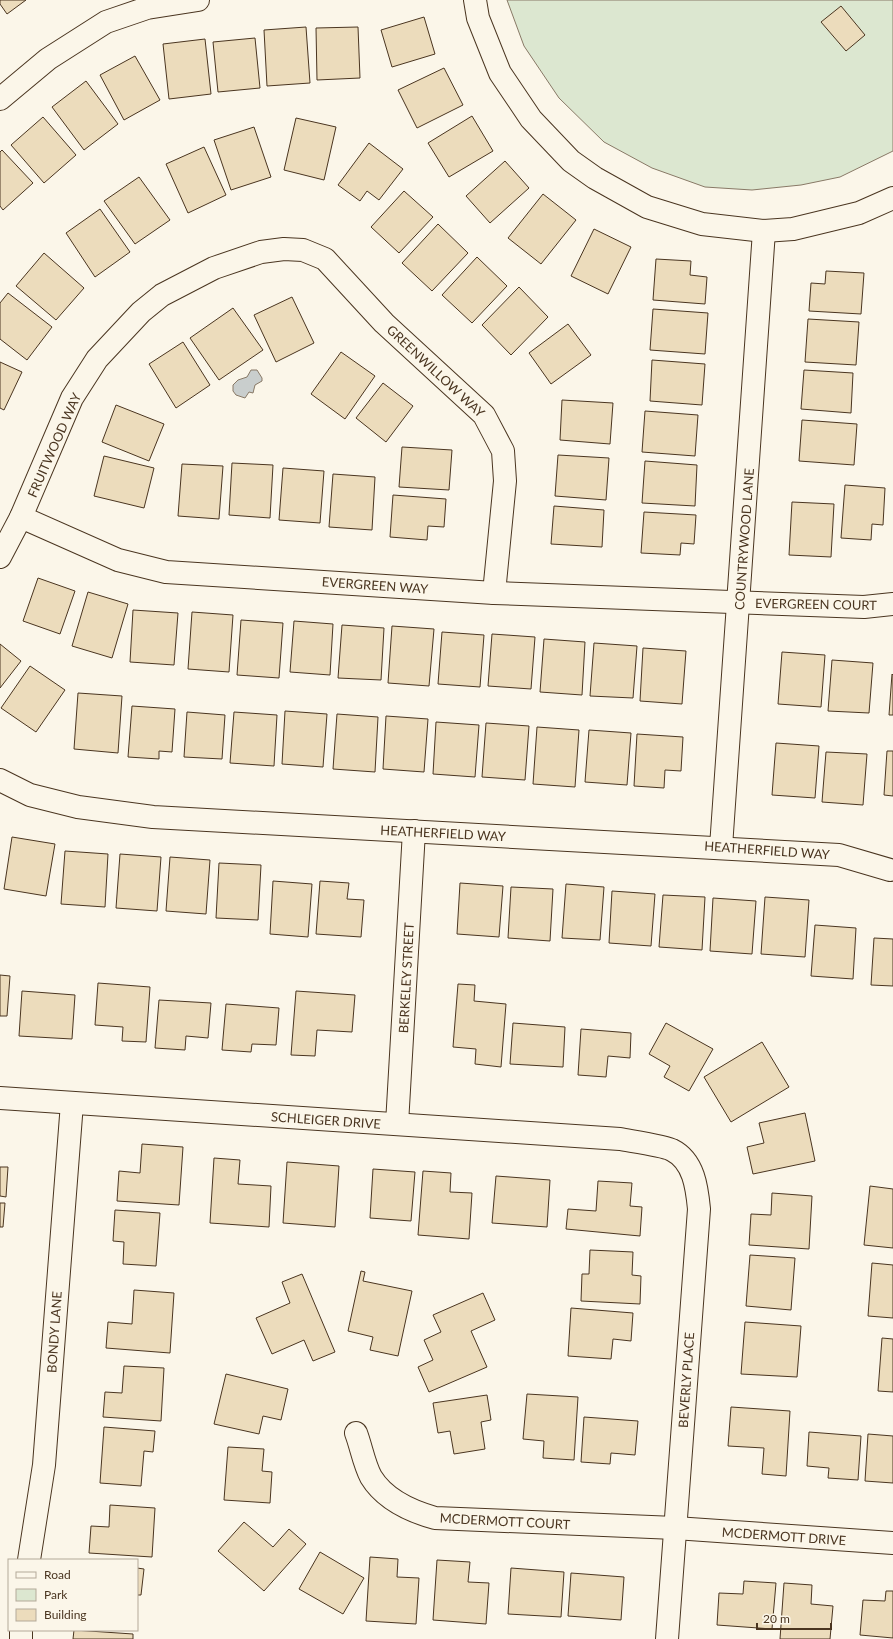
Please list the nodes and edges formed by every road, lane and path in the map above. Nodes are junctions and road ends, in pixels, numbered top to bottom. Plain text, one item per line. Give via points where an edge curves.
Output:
1 (198, 0) edge
2 (475, 0) edge
3 (0, 99) edge
4 (893, 198) edge
5 (764, 231) junction
6 (284, 249) joint
7 (21, 517) junction
8 (0, 557) edge
9 (494, 593) junction
10 (740, 603) junction
11 (893, 604) edge
12 (0, 780) edge
13 (414, 831) junction
14 (721, 847) junction
15 (890, 870) dead end
16 (0, 1098) edge
17 (72, 1103) junction
18 (397, 1124) junction
19 (652, 1146) joint
20 (356, 1433) dead end
21 (675, 1528) junction
22 (893, 1544) edge
23 (29, 1559) edge
24 (667, 1639) edge

1 - 3 street via 147,8 106,22 48,59
2 - 5 street via 478,18 500,73 530,119 571,161 595,178 648,207 702,224
4 - 5 street via 859,213 793,229
5 - 10 street, COUNTRYWOOD LANE
6 - 7 street, FRUITWOOD WAY via 260,252 214,268 162,295 141,312 97,359 72,398
6 - 9 street, GREENWILLOW WAY via 303,250 325,259 384,323 484,415 503,451 505,481
7 - 8 street, FRUITWOOD WAY
7 - 9 street, EVERGREEN WAY via 118,560 166,572
9 - 10 street, EVERGREEN WAY
10 - 11 street, EVERGREEN COURT via 864,607
10 - 14 street, COUNTRYWOOD LANE
12 - 13 street, HEATHERFIELD WAY via 30,795 78,807 138,815
13 - 14 street, HEATHERFIELD WAY
13 - 18 street, BERKELEY STREET
14 - 15 street, HEATHERFIELD WAY via 839,855
16 - 17 street, SCHLEIGER DRIVE
17 - 18 street, SCHLEIGER DRIVE
17 - 23 street, BONDY LANE via 44,1465
18 - 19 street, SCHLEIGER DRIVE via 620,1139
19 - 21 street, BEVERLY PLACE via 672,1149 687,1163 697,1185 699,1209
20 - 21 street, MCDERMOTT COURT via 371,1476 389,1497 411,1511 435,1518
21 - 22 street, MCDERMOTT DRIVE
21 - 24 street, BEVERLY PLACE

